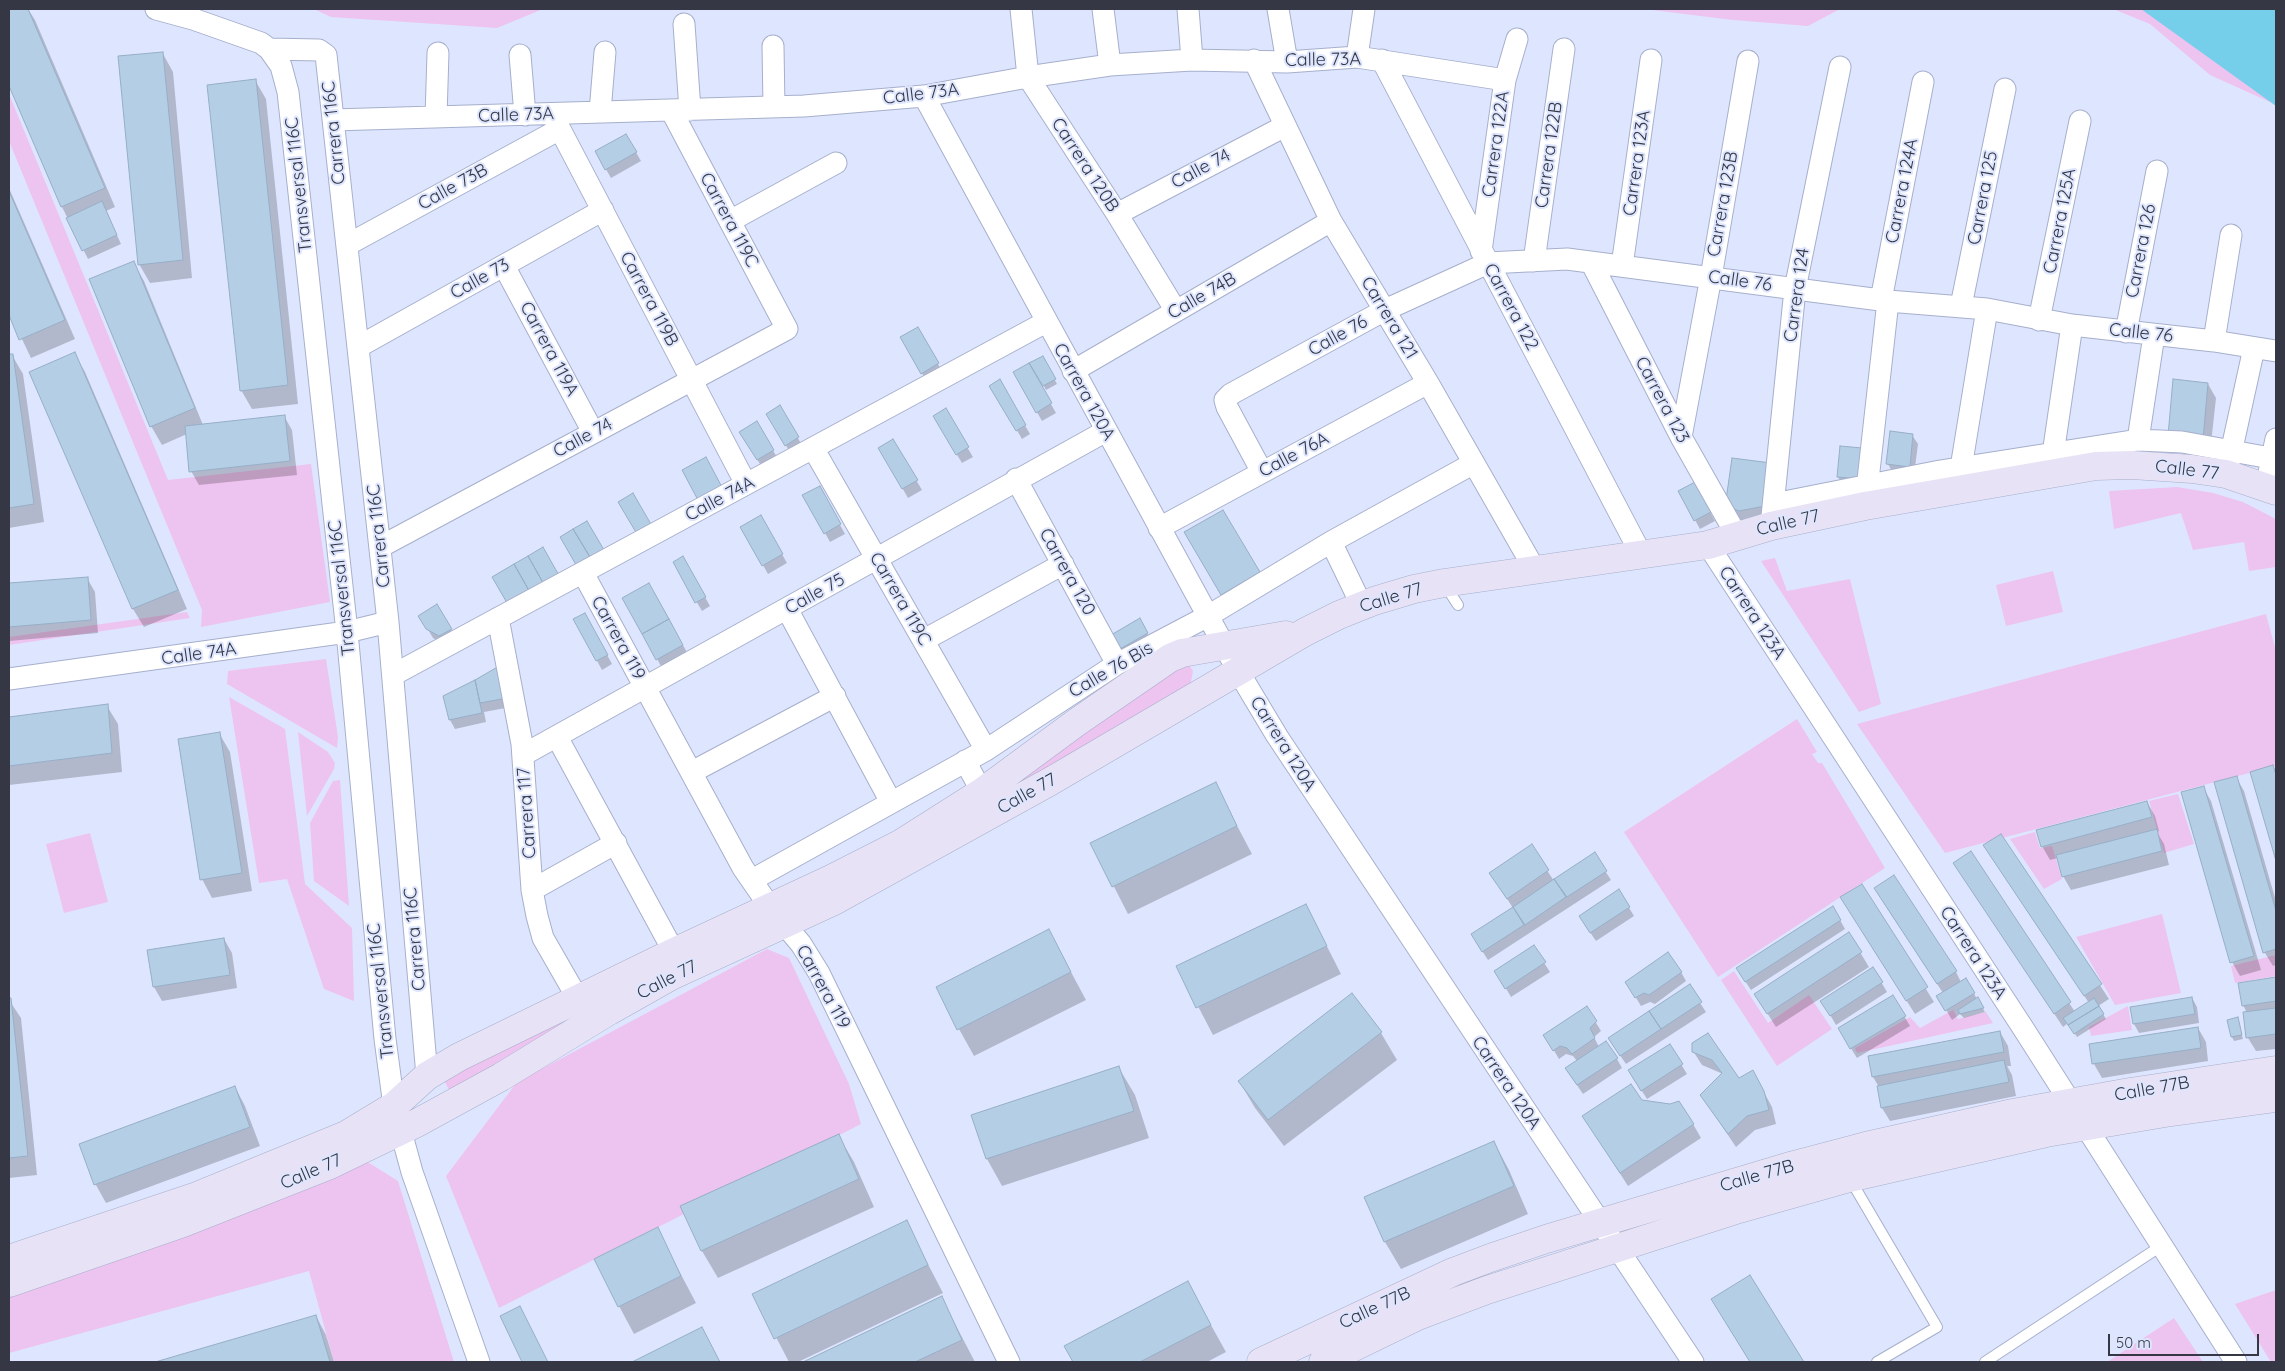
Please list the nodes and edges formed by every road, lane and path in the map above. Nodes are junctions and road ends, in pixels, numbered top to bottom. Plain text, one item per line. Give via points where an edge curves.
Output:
1 (156, 9) edge
2 (1021, 9) edge
3 (1103, 9) edge
4 (1188, 9) edge
5 (1278, 9) edge
6 (1364, 9) edge
7 (684, 24) dead end
8 (1517, 39) dead end
9 (773, 46) dead end
10 (269, 49) junction
11 (1564, 49) dead end
12 (605, 52) dead end
13 (438, 53) dead end
14 (520, 55) dead end
15 (1357, 57) junction
16 (1192, 60) junction
17 (1254, 60) junction
18 (1382, 60) junction
19 (1651, 60) dead end
20 (1748, 60) dead end
21 (1287, 62) junction
22 (1110, 65) junction
23 (1840, 67) dead end
24 (1028, 77) junction
25 (1505, 80) junction
26 (1923, 82) dead end
27 (2005, 89) dead end
28 (924, 96) junction
29 (774, 107) junction
30 (680, 110) junction
31 (600, 112) junction
32 (525, 115) junction
33 (436, 117) junction
34 (333, 120) junction
35 (556, 121) junction
36 (2080, 121) dead end
37 (1286, 126) junction
38 (836, 163) dead end
39 (2157, 171) dead end
40 (602, 210) junction
41 (1117, 214) junction
42 (1331, 220) junction
43 (730, 221) junction
44 (2231, 236) dead end
45 (347, 245) junction
46 (1484, 257) junction
47 (1534, 261) junction
48 (1591, 262) junction
49 (504, 266) junction
50 (1622, 266) junction
51 (1711, 278) junction
52 (1795, 289) junction
53 (1885, 300) junction
54 (1961, 306) junction
55 (1987, 309) junction
56 (1385, 310) junction
57 (1176, 311) junction
58 (2039, 320) junction
59 (1046, 322) junction
60 (2072, 325) junction
61 (787, 329) joint
62 (2126, 332) junction
63 (2154, 335) junction
64 (2214, 341) junction
65 (358, 347) junction
66 (2254, 348) junction
67 (2276, 351) edge
68 (1073, 371) junction
69 (692, 380) junction
70 (1428, 383) junction
71 (1106, 431) junction
72 (593, 432) junction
73 (1681, 437) junction
74 (2138, 440) junction
75 (813, 448) junction
76 (2275, 452) edge
77 (2054, 454) junction
78 (2229, 462) junction
79 (1474, 463) junction
80 (1262, 472) junction
81 (1016, 479) junction
82 (1959, 479) junction
83 (746, 484) junction
84 (2271, 489) edge
85 (1866, 495) junction
86 (1772, 515) junction
87 (1159, 528) junction
88 (1737, 536) junction
89 (1331, 542) junction
90 (1708, 545) junction
91 (380, 547) junction
92 (1641, 554) junction
93 (876, 559) junction
94 (1063, 564) junction
95 (1534, 570) junction
96 (583, 573) junction
97 (1362, 606) junction
98 (787, 609) junction
99 (1208, 616) junction
100 (498, 618) junction
101 (388, 622) junction
102 (347, 632) junction
103 (1305, 632) junction
104 (924, 640) junction
105 (1225, 647) junction
106 (1117, 664) junction
107 (1238, 671) junction
108 (393, 674) junction
109 (9, 679) edge
110 (1089, 681) junction
111 (646, 688) junction
112 (835, 696) junction
113 (1102, 705) junction
114 (557, 737) junction
115 (986, 750) junction
116 (523, 755) junction
117 (965, 761) junction
118 (692, 772) junction
119 (982, 792) junction
120 (891, 802) junction
121 (616, 843) junction
122 (752, 880) junction
123 (532, 890) junction
124 (778, 916) junction
125 (674, 952) junction
126 (578, 999) junction
127 (2276, 1070) edge
128 (427, 1076) junction
129 (2276, 1098) edge
130 (2070, 1103) junction
131 (398, 1119) junction
132 (2086, 1127) junction
133 (1849, 1178) junction
134 (1600, 1223) junction
135 (2161, 1246) junction
136 (1616, 1248) junction
137 (9, 1259) edge
138 (9, 1283) edge
139 (479, 1362) edge
140 (1009, 1362) edge
141 (1261, 1362) edge
142 (1323, 1362) edge
143 (1693, 1362) edge
144 (1877, 1362) edge
145 (1985, 1362) edge
146 (2236, 1362) edge

1 - 10 street via 194,19 261,43
2 - 24 street, Carrera 120B
3 - 22 street
4 - 16 street
5 - 21 street
6 - 15 street
7 - 30 street, Carrera 119C
8 - 25 street, Carrera 122A
9 - 29 street
10 - 34 street, Carrera 116C via 323,52 326,55
10 - 102 street, Transversal 116C via 281,66 288,92
11 - 47 street, Carrera 122B
12 - 31 street
13 - 33 street
14 - 32 street
15 - 18 street, Calle 73A
15 - 21 street, Calle 73A
16 - 17 street, Calle 73A
16 - 22 street, Calle 73A
17 - 21 street, Calle 73A
17 - 37 street, Carrera 121
18 - 25 street, Calle 73A
18 - 46 street, Carrera 122
19 - 50 street, Carrera 123A
20 - 51 street, Carrera 123B
22 - 24 street, Calle 73A
23 - 52 street, Carrera 124
24 - 28 street, Calle 73A
24 - 41 street, Carrera 120B
25 - 46 street, Carrera 122A
26 - 53 street, Carrera 124A
27 - 54 street, Carrera 125
28 - 29 street, Calle 73A
28 - 59 street, Carrera 120A
29 - 30 street, Calle 73A
30 - 31 street, Calle 73A
30 - 43 street, Carrera 119C
31 - 35 street, Calle 73A
32 - 33 street, Calle 73A
32 - 35 street, Calle 73A
33 - 34 street, Calle 73A
34 - 45 street, Carrera 116C
35 - 40 street, Carrera 119B
35 - 45 street, Calle 73B
36 - 58 street, Carrera 125A
37 - 41 street, Calle 74
37 - 42 street, Carrera 121
38 - 43 street
39 - 62 street, Carrera 126
40 - 49 street, Calle 73
40 - 69 street, Carrera 119B
41 - 57 street, Carrera 120B
42 - 56 street, Carrera 121
42 - 57 street, Calle 74B
43 - 61 street, Carrera 119C
44 - 64 street
45 - 65 street, Carrera 116C
46 - 47 street, Calle 76
46 - 56 street, Calle 76
46 - 92 street, Carrera 122
47 - 48 street, Calle 76 via 1567,259
48 - 50 street, Calle 76
48 - 73 street, Carrera 123
49 - 65 street, Calle 73
49 - 72 street, Carrera 119A
50 - 51 street, Calle 76
51 - 52 street, Calle 76
51 - 73 street, Carrera 123B
52 - 53 street, Calle 76
52 - 86 street, Carrera 124
53 - 54 street, Calle 76
53 - 85 street, Carrera 124A
54 - 55 street, Calle 76
55 - 58 street, Calle 76
55 - 82 street
56 - 70 street, Carrera 121
56 - 80 street, Calle 76 via 1225,400
57 - 68 street, Calle 74B
58 - 60 street, Calle 76
59 - 68 street, Carrera 120A
59 - 75 street, Calle 74A
60 - 62 street, Calle 76
60 - 77 street
61 - 69 street, Calle 74
62 - 63 street, Calle 76
63 - 64 street, Calle 76
63 - 74 street
64 - 66 street, Calle 76
65 - 91 street, Carrera 116C
66 - 67 street, Calle 76
66 - 78 street
68 - 71 street, Carrera 120A
69 - 72 street, Calle 74
69 - 83 street, Carrera 119B
70 - 79 street, Carrera 121
70 - 80 street, Calle 76A
71 - 81 street, Calle 75
71 - 87 street, Carrera 120A
72 - 91 street, Calle 74
73 - 88 street, Carrera 123
74 - 77 street
74 - 78 street via 2182,442
75 - 83 street, Calle 74A
75 - 93 street, Carrera 119C
76 - 78 street
76 - 84 street
77 - 82 street
78 - 82 street, Calle 77 via 2096,466
78 - 84 street, Calle 77
79 - 89 street, Calle 76 Bis
79 - 95 street, Carrera 121
80 - 87 street, Calle 76A
81 - 93 street, Calle 75
81 - 94 street, Carrera 120
82 - 85 street, Calle 77
83 - 96 street, Calle 74A
85 - 86 street, Calle 77
86 - 88 street, Calle 77
87 - 99 street, Carrera 120A
88 - 90 street, Calle 77
89 - 97 street
89 - 99 street, Calle 76 Bis
90 - 92 street, Calle 77
90 - 130 street, Carrera 123A
91 - 101 street, Carrera 116C
92 - 95 street, Calle 77
93 - 98 street, Calle 75
93 - 104 street, Carrera 119C
94 - 104 street
94 - 106 street, Carrera 120
95 - 97 street, Calle 77 via 1451,594 1414,589
96 - 100 street, Calle 74A
96 - 111 street, Carrera 119
97 - 103 street, Calle 77
98 - 111 street, Calle 75
98 - 112 street
99 - 105 street, Carrera 120A
99 - 106 street, Calle 76 Bis
100 - 108 street, Calle 74A
100 - 116 street, Carrera 117
101 - 102 street, Calle 74A
101 - 108 street, Carrera 116C
102 - 109 street, Calle 74A
102 - 131 street, Transversal 116C via 385,1039
103 - 105 street, Calle 77
103 - 107 street, Calle 77
104 - 115 street, Carrera 119C
105 - 107 street, Carrera 120A
105 - 113 street, Calle 77 via 1182,653 1170,658
106 - 110 street, Calle 76 Bis
107 - 124 street, Calle 77 via 1035,790 834,901
107 - 134 street, Carrera 120A via 1330,818
108 - 128 street, Carrera 116C
110 - 113 street
110 - 115 street, Calle 76 Bis
111 - 114 street, Calle 75
111 - 118 street, Carrera 119
112 - 118 street
112 - 120 street
113 - 119 street, Calle 77
114 - 116 street, Calle 75
114 - 121 street
115 - 117 street, Calle 76 Bis
116 - 123 street, Carrera 117
117 - 119 street
117 - 120 street, Calle 76 Bis
118 - 122 street, Carrera 119
119 - 124 street, Calle 77 via 900,844 829,880
120 - 122 street, Calle 76 Bis
121 - 123 street
121 - 125 street
122 - 124 street, Carrera 119
123 - 126 street, Carrera 117 via 543,938
124 - 125 street, Calle 77
124 - 131 street, Calle 77 via 609,1011 501,1077
124 - 140 street, Carrera 119 via 810,956 819,973
125 - 126 street, Calle 77
126 - 128 street, Calle 77
127 - 130 street, Calle 77B
128 - 131 street, Calle 77
129 - 132 street, Calle 77B
130 - 132 street, Carrera 123A
130 - 134 street, Calle 77B via 1866,1146
131 - 137 street, Calle 77 via 346,1135 165,1208
131 - 138 street, Calle 77 via 322,1168 183,1223
131 - 139 street via 412,1172
132 - 133 street, Calle 77B via 1984,1146
132 - 135 street, Carrera 123A
133 - 136 street, Calle 77B
133 - 144 lane via 1937,1327
134 - 136 street, Carrera 120A
134 - 141 street, Calle 77B via 1453,1272
135 - 145 lane
135 - 146 street, Carrera 123A
136 - 142 street, Calle 77B via 1418,1316
136 - 143 street, Carrera 120A

